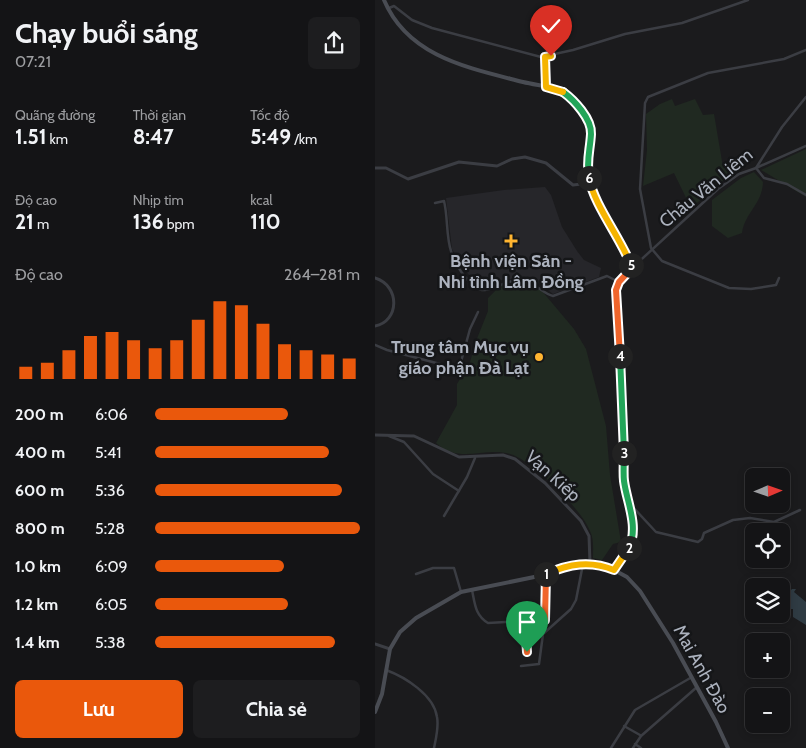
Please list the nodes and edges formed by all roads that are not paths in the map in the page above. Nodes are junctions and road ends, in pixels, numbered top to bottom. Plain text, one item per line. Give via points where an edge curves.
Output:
1 (384, 0) edge
2 (748, 0) edge
3 (388, 9) junction
4 (806, 50) edge
5 (545, 57) junction
6 (546, 87) junction
7 (806, 97) edge
8 (806, 146) edge
9 (375, 168) edge
10 (756, 168) junction
11 (590, 183) junction
12 (806, 195) edge
13 (435, 203) dead end
14 (651, 248) junction
15 (632, 268) junction
16 (375, 278) edge
17 (779, 278) dead end
18 (619, 282) junction
19 (478, 312) dead end
20 (375, 326) edge
21 (375, 345) edge
22 (375, 435) edge
23 (385, 435) junction
24 (475, 458) junction
25 (459, 492) junction
26 (629, 503) junction
27 (800, 510) dead end
28 (444, 516) dead end
29 (583, 563) junction
30 (591, 563) junction
31 (614, 570) junction
32 (416, 574) dead end
33 (545, 574) junction
34 (472, 589) junction
35 (461, 592) junction
36 (525, 622) junction
37 (375, 644) edge
38 (389, 649) junction
39 (527, 652) dead end
40 (521, 666) dead end
41 (386, 670) junction
42 (692, 677) junction
43 (697, 687) junction
44 (375, 712) edge
45 (624, 726) junction
46 (641, 736) junction
47 (635, 744) junction
48 (434, 748) edge
49 (611, 748) edge
50 (633, 748) edge
51 (641, 748) edge
52 (728, 748) edge

1 - 3 main road
2 - 5 street via 682,23 625,34
3 - 5 street via 394,6 412,20 432,28 525,55
3 - 6 main road via 396,24 437,55 496,75
4 - 14 street via 784,59 708,73 646,99 641,189
5 - 6 street
6 - 11 main road via 564,92 589,123 591,134 587,158
7 - 10 street, Châu Văn Liêm
8 - 10 street
9 - 11 street via 389,169 408,179 453,163 497,166 512,158 525,157 546,163 573,185
10 - 12 street via 764,178 787,184
10 - 14 street, Châu Văn Liêm via 730,180
11 - 15 main road
13 - 18 street via 444,201 451,254 470,282 481,290 506,282 523,281 553,296 607,276
14 - 15 street, Châu Văn Liêm
14 - 17 street via 662,261 729,288 776,285
15 - 18 main road
16 - 20 street via 388,284 394,300 388,318
18 - 26 main road via 616,314 625,447 624,478
19 - 21 street via 459,370
22 - 23 street, Vạn Kiếp
23 - 24 street, Vạn Kiếp via 414,436 454,456
23 - 25 street via 404,442 439,479
24 - 25 street
24 - 30 street, Vạn Kiếp via 508,456 545,483 587,530
25 - 28 street
26 - 27 street via 656,532 698,542 704,532 720,524 750,518 774,522
26 - 31 main road via 633,538
29 - 30 main road
29 - 33 main road
29 - 40 street via 573,607 543,634 539,664
30 - 31 main road
31 - 42 main road, Mai Anh Đào via 627,577 650,605
32 - 35 street via 429,569 453,568
33 - 34 main road
33 - 36 street via 545,620
34 - 35 main road
34 - 36 street via 480,618 488,623
35 - 38 main road via 416,618 400,632
36 - 39 street
37 - 38 street
38 - 41 main road
41 - 44 main road
41 - 48 street via 403,677 433,706 438,719
42 - 43 main road, Mai Anh Đào
42 - 45 street via 635,710
43 - 46 street
43 - 52 main road, Mai Anh Đào
45 - 46 street
45 - 49 street
46 - 47 street
47 - 50 street
47 - 51 street

